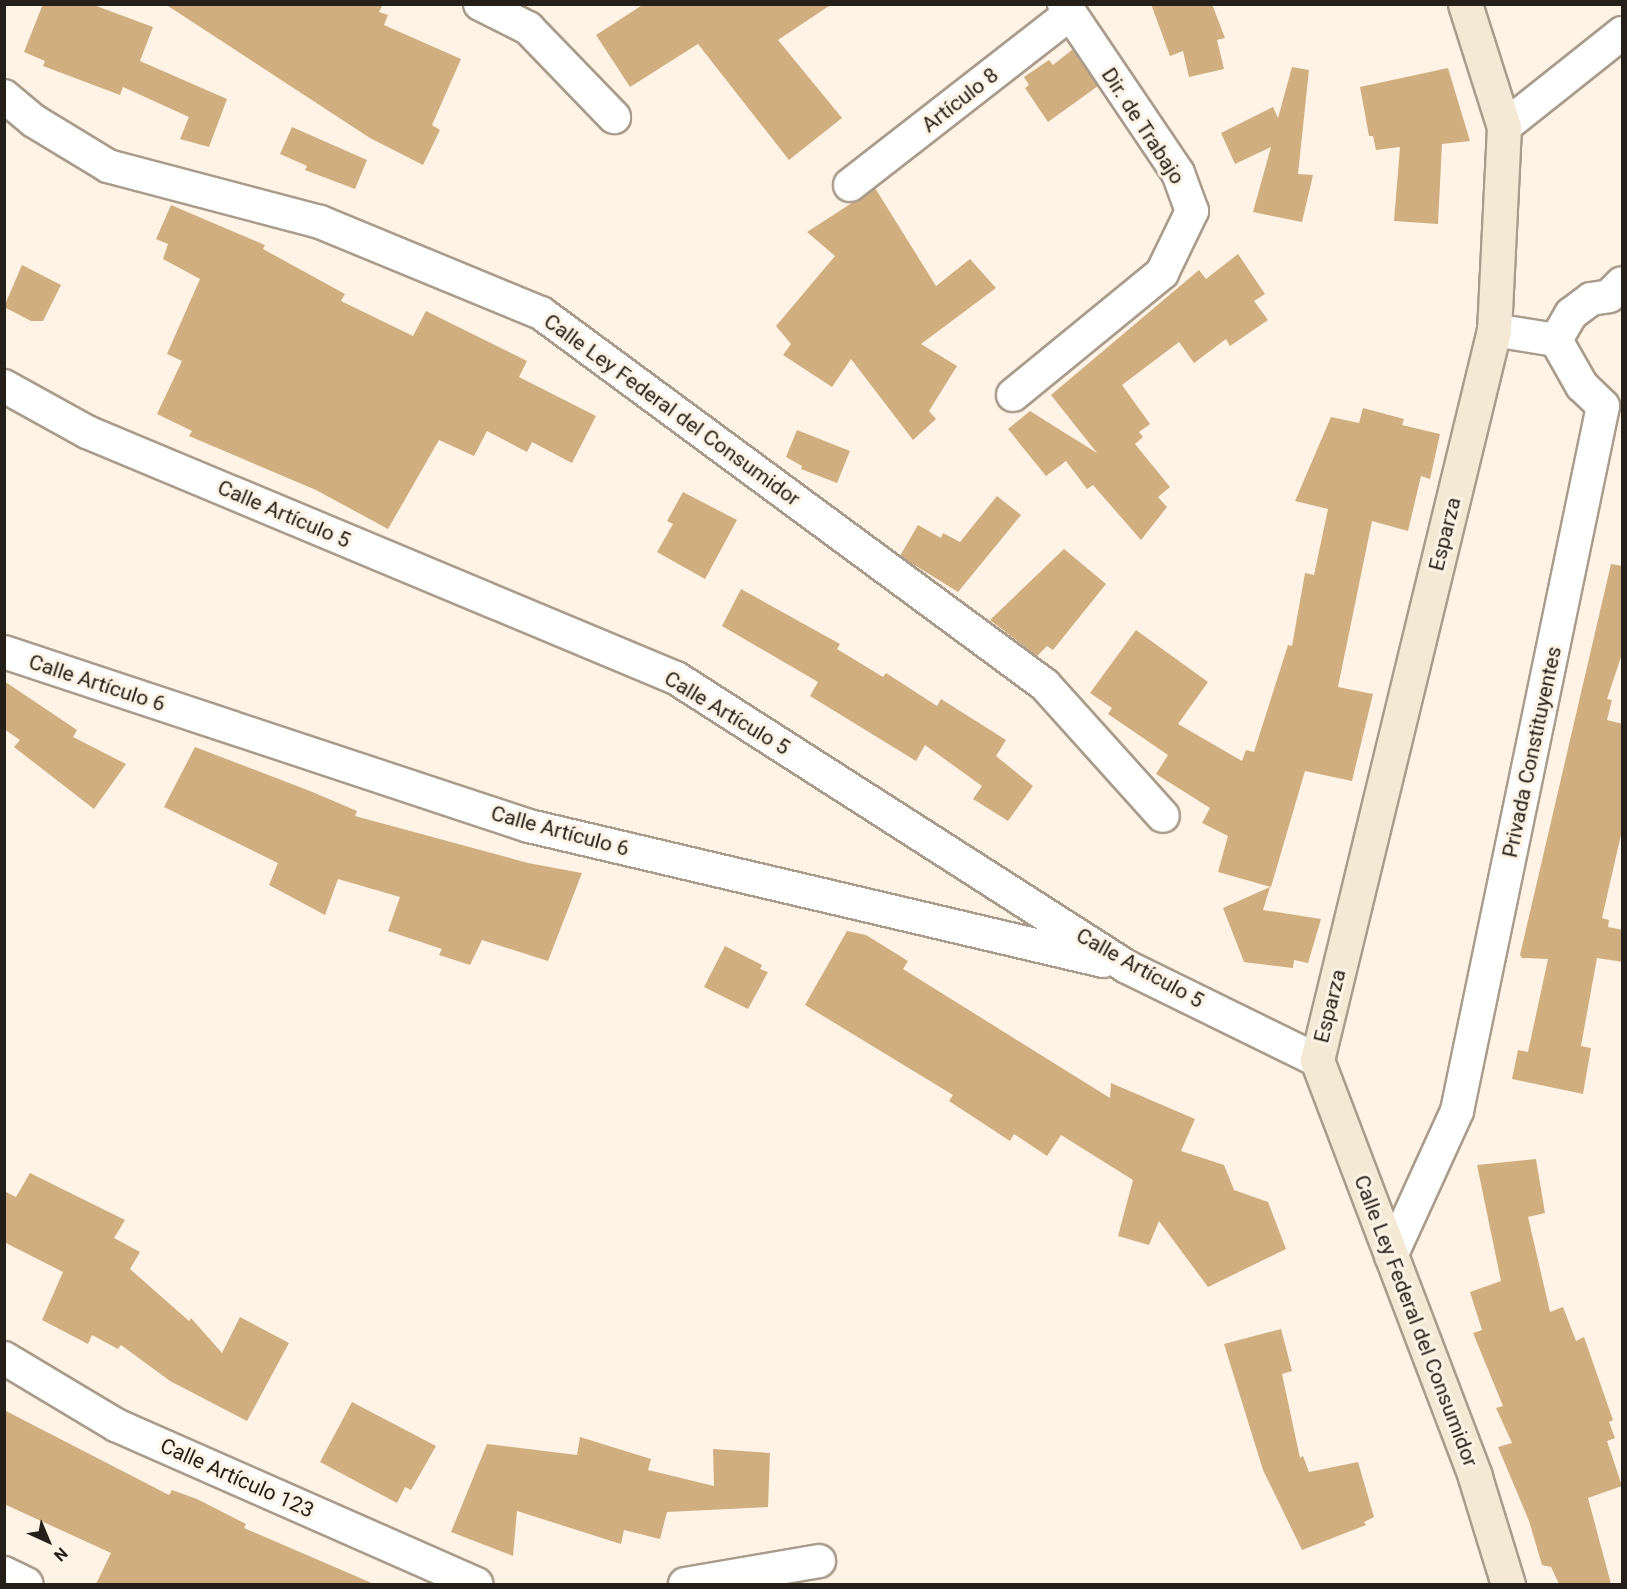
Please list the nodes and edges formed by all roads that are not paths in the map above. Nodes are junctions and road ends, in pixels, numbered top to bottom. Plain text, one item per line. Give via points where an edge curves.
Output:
1 (480, 4) edge
2 (1465, 4) edge
3 (1067, 9) edge
4 (1623, 33) edge
5 (4, 96) edge
6 (614, 117) dead end
7 (1504, 127) junction
8 (850, 185) dead end
9 (1623, 283) edge
10 (1494, 330) junction
11 (1556, 340) junction
12 (4, 386) edge
13 (1013, 395) dead end
14 (4, 652) edge
15 (1163, 816) dead end
16 (1127, 967) junction
17 (1317, 1060) junction
18 (1391, 1256) junction
19 (4, 1358) edge
20 (819, 1561) dead end
21 (4, 1573) edge
22 (27, 1584) edge
23 (477, 1584) edge
24 (685, 1584) edge
25 (1508, 1584) edge

1 - 6 street via 528,28
2 - 7 street, Esparza
3 - 8 street, Artículo 8
3 - 13 street, Dir. de Trabajo via 1178,173 1192,211 1162,273
4 - 7 street
5 - 15 street, Calle Ley Federal del Consumidor via 34,121 108,166 320,222 541,313 1045,685
7 - 10 street, Esparza
9 - 11 street via 1609,296 1591,299 1571,314
10 - 11 street
10 - 17 street, Esparza
11 - 18 street, Privada Constituyentes via 1582,386 1603,406 1457,1111
12 - 16 street, Calle Artículo 5 via 87,432 676,678
14 - 16 street, Calle Artículo 6 via 529,826
16 - 17 street, Calle Artículo 5
17 - 18 street, Calle Ley Federal del Consumidor
18 - 25 street, Calle Ley Federal del Consumidor via 1475,1477
19 - 23 street, Calle Artículo 123 via 116,1425
20 - 24 street
21 - 22 street

